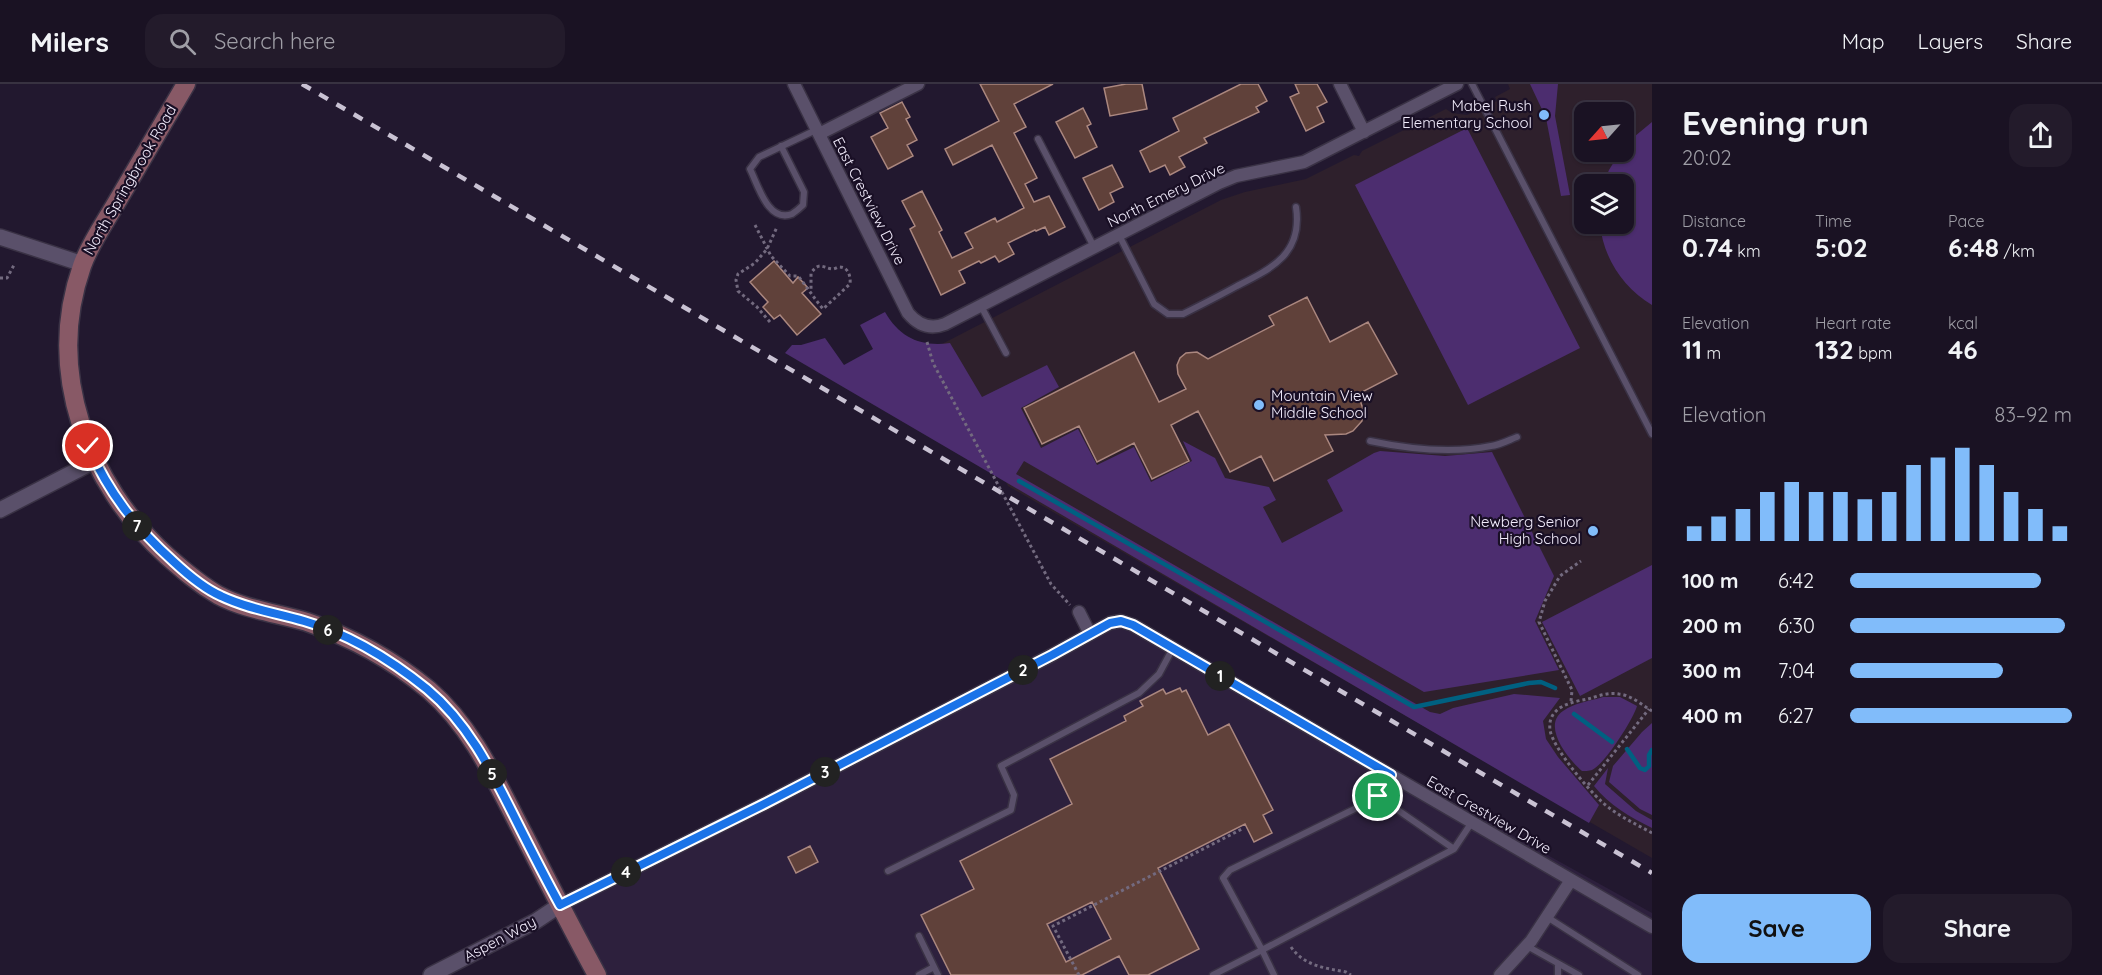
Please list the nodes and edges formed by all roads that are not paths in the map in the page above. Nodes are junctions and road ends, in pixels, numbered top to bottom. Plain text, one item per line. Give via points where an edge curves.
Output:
1 (186, 84) edge
2 (794, 84) edge
3 (918, 84) edge
4 (1340, 84) edge
5 (1457, 84) edge
6 (1472, 84) edge
7 (818, 132) junction
8 (1365, 132) junction
9 (1038, 139) dead end
10 (782, 146) junction
11 (1296, 207) dead end
12 (1119, 234) junction
13 (0, 237) edge
14 (1094, 248) junction
15 (83, 264) junction
16 (981, 305) junction
17 (925, 326) joint
18 (1006, 353) dead end
19 (1652, 417) edge
20 (1645, 420) junction
21 (1652, 434) edge
22 (1517, 437) dead end
23 (1370, 441) dead end
24 (95, 461) junction
25 (0, 510) edge
26 (1079, 612) road end
27 (1090, 634) junction
28 (1173, 648) junction
29 (1391, 775) junction
30 (1378, 796) junction
31 (1472, 822) junction
32 (1454, 849) junction
33 (888, 871) dead end
34 (1571, 880) junction
35 (560, 905) junction
36 (1547, 917) junction
37 (1652, 927) edge
38 (919, 936) dead end
39 (1527, 946) junction
40 (1262, 950) junction
41 (1558, 964) junction
42 (934, 967) junction
43 (431, 975) edge
44 (597, 975) edge
45 (919, 975) edge
46 (938, 975) edge
47 (1213, 975) edge
48 (1274, 975) edge
49 (1500, 975) edge
50 (1558, 975) edge
51 (1579, 975) edge
52 (1638, 975) edge

1 - 15 main road, North Springbrook Road
2 - 7 street, East Crestview Drive
3 - 7 street
4 - 8 street
5 - 8 street, North Emery Drive
6 - 20 lane
7 - 10 lane
7 - 17 street, East Crestview Drive via 908,313
8 - 12 street, North Emery Drive via 1304,162 1228,179
9 - 14 lane
10 - 10 lane via 759,157 750,169 769,209 780,215 791,214 803,206 804,199
11 - 12 lane via 1297,233 1281,261 1183,314 1168,314 1154,304
12 - 14 street, North Emery Drive
13 - 15 street, North Springbrook Road
14 - 16 street, North Emery Drive
15 - 24 main road via 68,330 69,367 82,434
16 - 17 street, North Emery Drive via 940,326
16 - 18 lane
19 - 20 lane
20 - 21 lane
22 - 23 lane via 1489,447 1448,449
24 - 25 street
24 - 35 main road via 130,519 194,580 255,609 336,633 392,663 457,717
26 - 27 street
27 - 28 street, East Crestview Drive via 1121,621
27 - 35 street, Aspen Way
28 - 29 street, East Crestview Drive
28 - 33 lane via 1159,674 1139,693 1001,766 1014,795 1011,810
29 - 30 lane
29 - 31 street, East Crestview Drive
30 - 32 lane
30 - 40 lane via 1230,870 1223,878
31 - 32 lane
31 - 34 street, East Crestview Drive
32 - 40 lane
34 - 36 street
34 - 37 street, East Crestview Drive
35 - 43 street, Aspen Way
35 - 44 main road
36 - 39 street
36 - 52 lane
38 - 42 lane
39 - 41 lane
39 - 49 street
40 - 47 lane
40 - 48 lane
41 - 50 lane
41 - 51 lane
42 - 45 lane
42 - 46 lane

